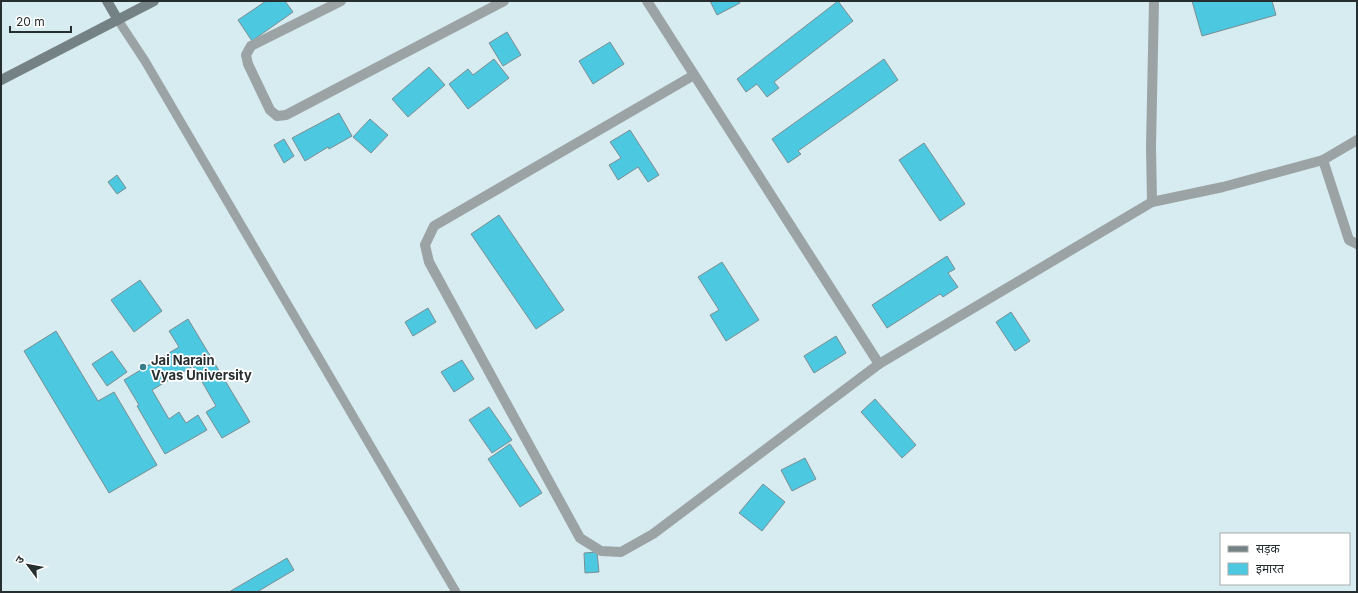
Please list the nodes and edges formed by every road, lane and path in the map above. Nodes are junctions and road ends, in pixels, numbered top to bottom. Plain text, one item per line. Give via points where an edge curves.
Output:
1 (107, 1) edge
2 (154, 1) edge
3 (341, 1) edge
4 (504, 1) edge
5 (647, 1) edge
6 (1154, 1) edge
7 (118, 20) junction
8 (694, 75) junction
9 (1, 80) edge
10 (1357, 140) edge
11 (1323, 160) junction
12 (1152, 202) junction
13 (1357, 244) edge
14 (879, 364) junction
15 (456, 592) edge

1 - 7 street
2 - 7 street
3 - 4 street via 251,46 246,55 248,64 270,110 277,116 286,115
5 - 8 street
6 - 12 street
7 - 9 street
7 - 15 lane
8 - 14 street
8 - 14 street via 434,226 426,245 430,262 580,538 601,551 621,552 653,534
10 - 11 street
11 - 12 street via 1222,187
11 - 13 street via 1349,240
12 - 14 street

